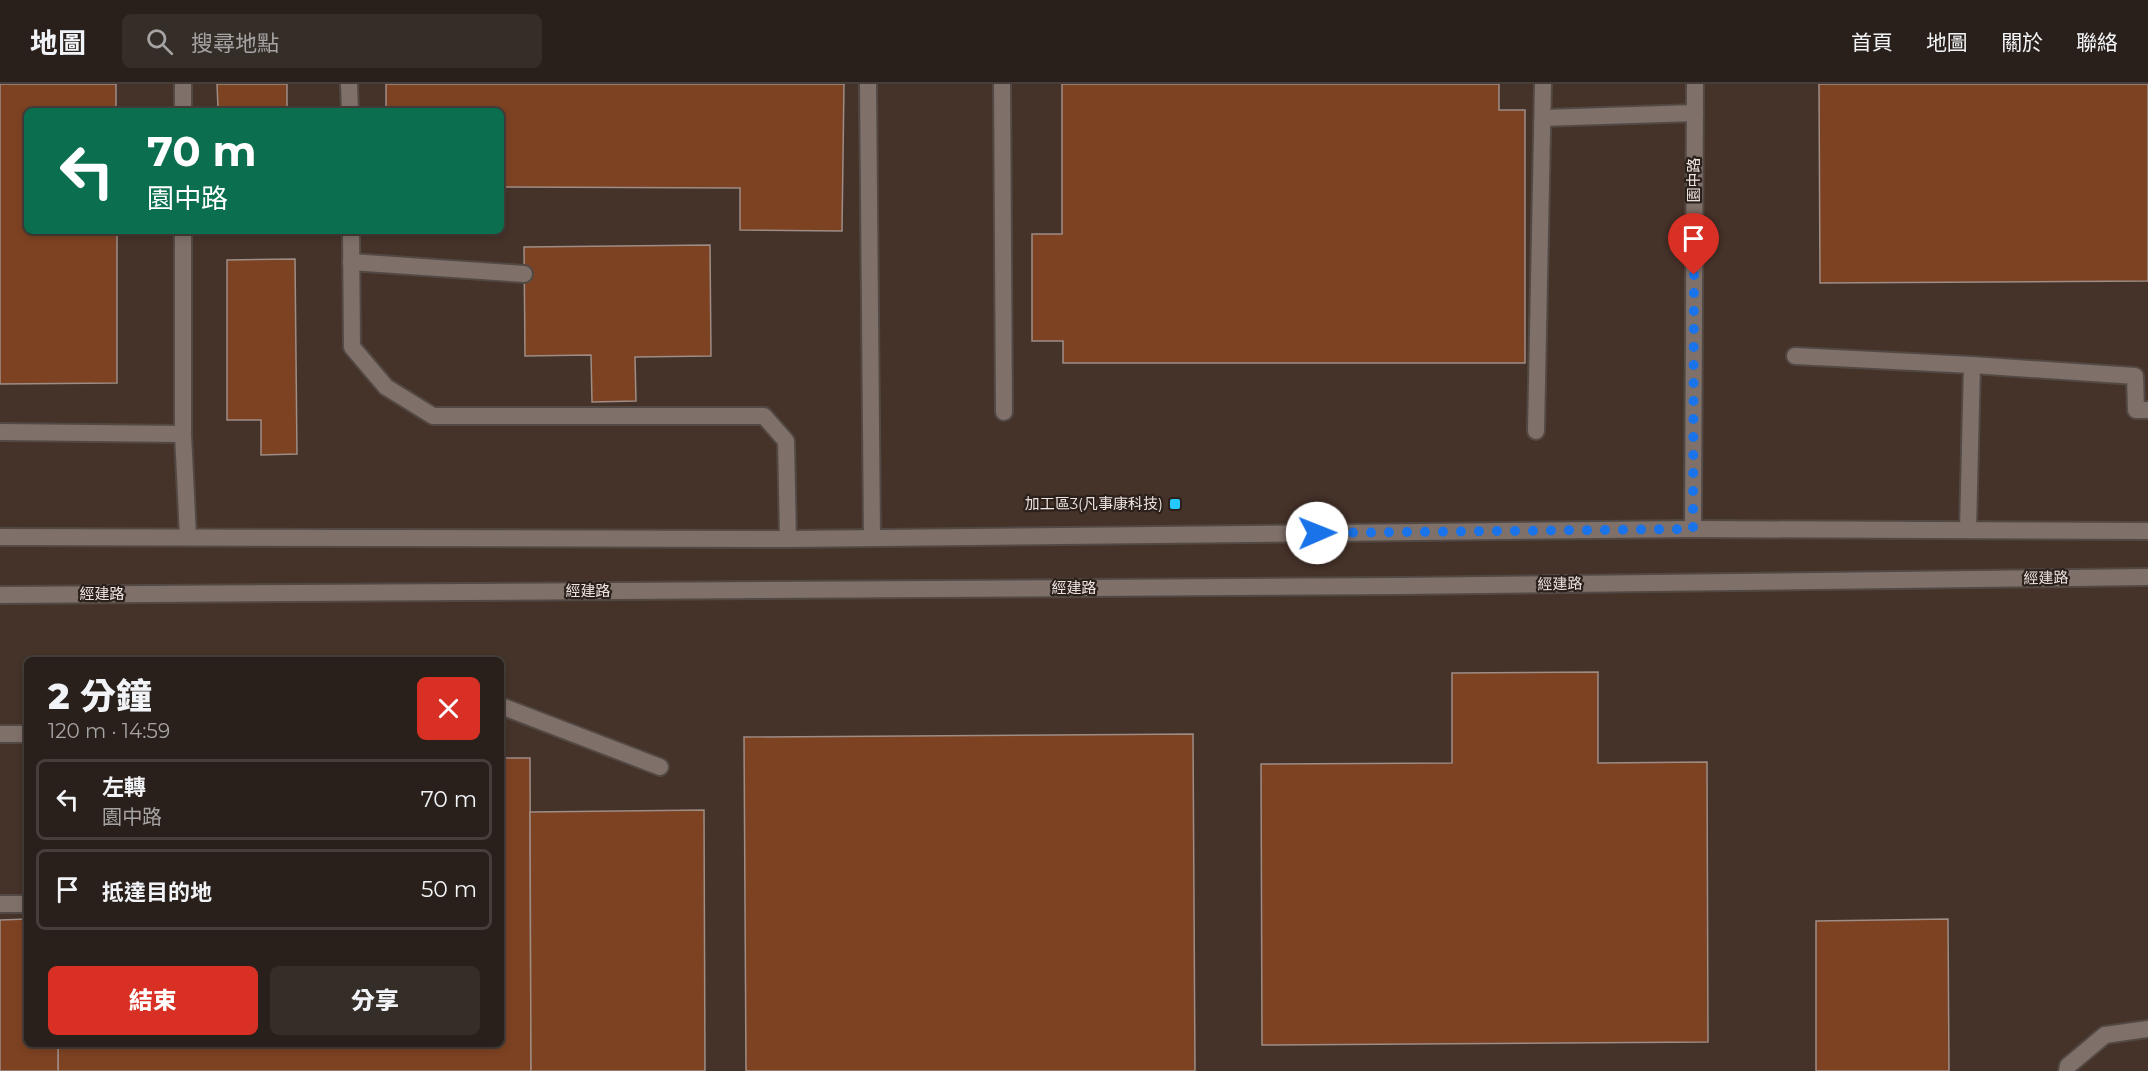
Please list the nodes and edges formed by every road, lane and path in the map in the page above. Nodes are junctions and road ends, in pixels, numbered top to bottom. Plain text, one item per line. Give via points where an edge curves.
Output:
1 (183, 84) edge
2 (349, 84) edge
3 (868, 84) edge
4 (1002, 84) edge
5 (1543, 84) edge
6 (1695, 84) edge
7 (183, 108) edge
8 (350, 108) edge
9 (1695, 113) junction
10 (1543, 118) junction
11 (183, 234) edge
12 (351, 234) edge
13 (351, 262) junction
14 (524, 274) dead end
15 (1795, 356) dead end
16 (1972, 364) junction
17 (2148, 410) edge
18 (1004, 412) dead end
19 (1536, 431) dead end
20 (0, 432) edge
21 (183, 434) junction
22 (1693, 529) junction
23 (1968, 530) junction
24 (2148, 531) edge
25 (0, 537) edge
26 (189, 537) junction
27 (788, 538) junction
28 (872, 538) junction
29 (2148, 577) edge
30 (0, 595) edge
31 (504, 707) edge
32 (0, 734) edge
33 (24, 735) edge
34 (660, 767) dead end
35 (0, 904) edge
36 (24, 904) edge
37 (2148, 1029) edge
38 (2067, 1071) edge

1 - 7 street
2 - 8 street
3 - 28 street
4 - 18 street
5 - 10 street
6 - 9 street, 園中路
9 - 10 street
9 - 22 street, 園中路
10 - 19 street
11 - 21 street
12 - 13 street
13 - 14 street
13 - 27 street via 352,347 386,387 433,416 764,416 786,441
15 - 16 street
16 - 17 street via 2135,376 2136,410
16 - 23 street
20 - 21 street
21 - 26 street
22 - 23 street
22 - 28 street
23 - 24 street
25 - 26 street
26 - 27 street
27 - 28 street
29 - 30 street, 經建路
31 - 34 street
32 - 33 street
35 - 36 street
37 - 38 street via 2105,1035

